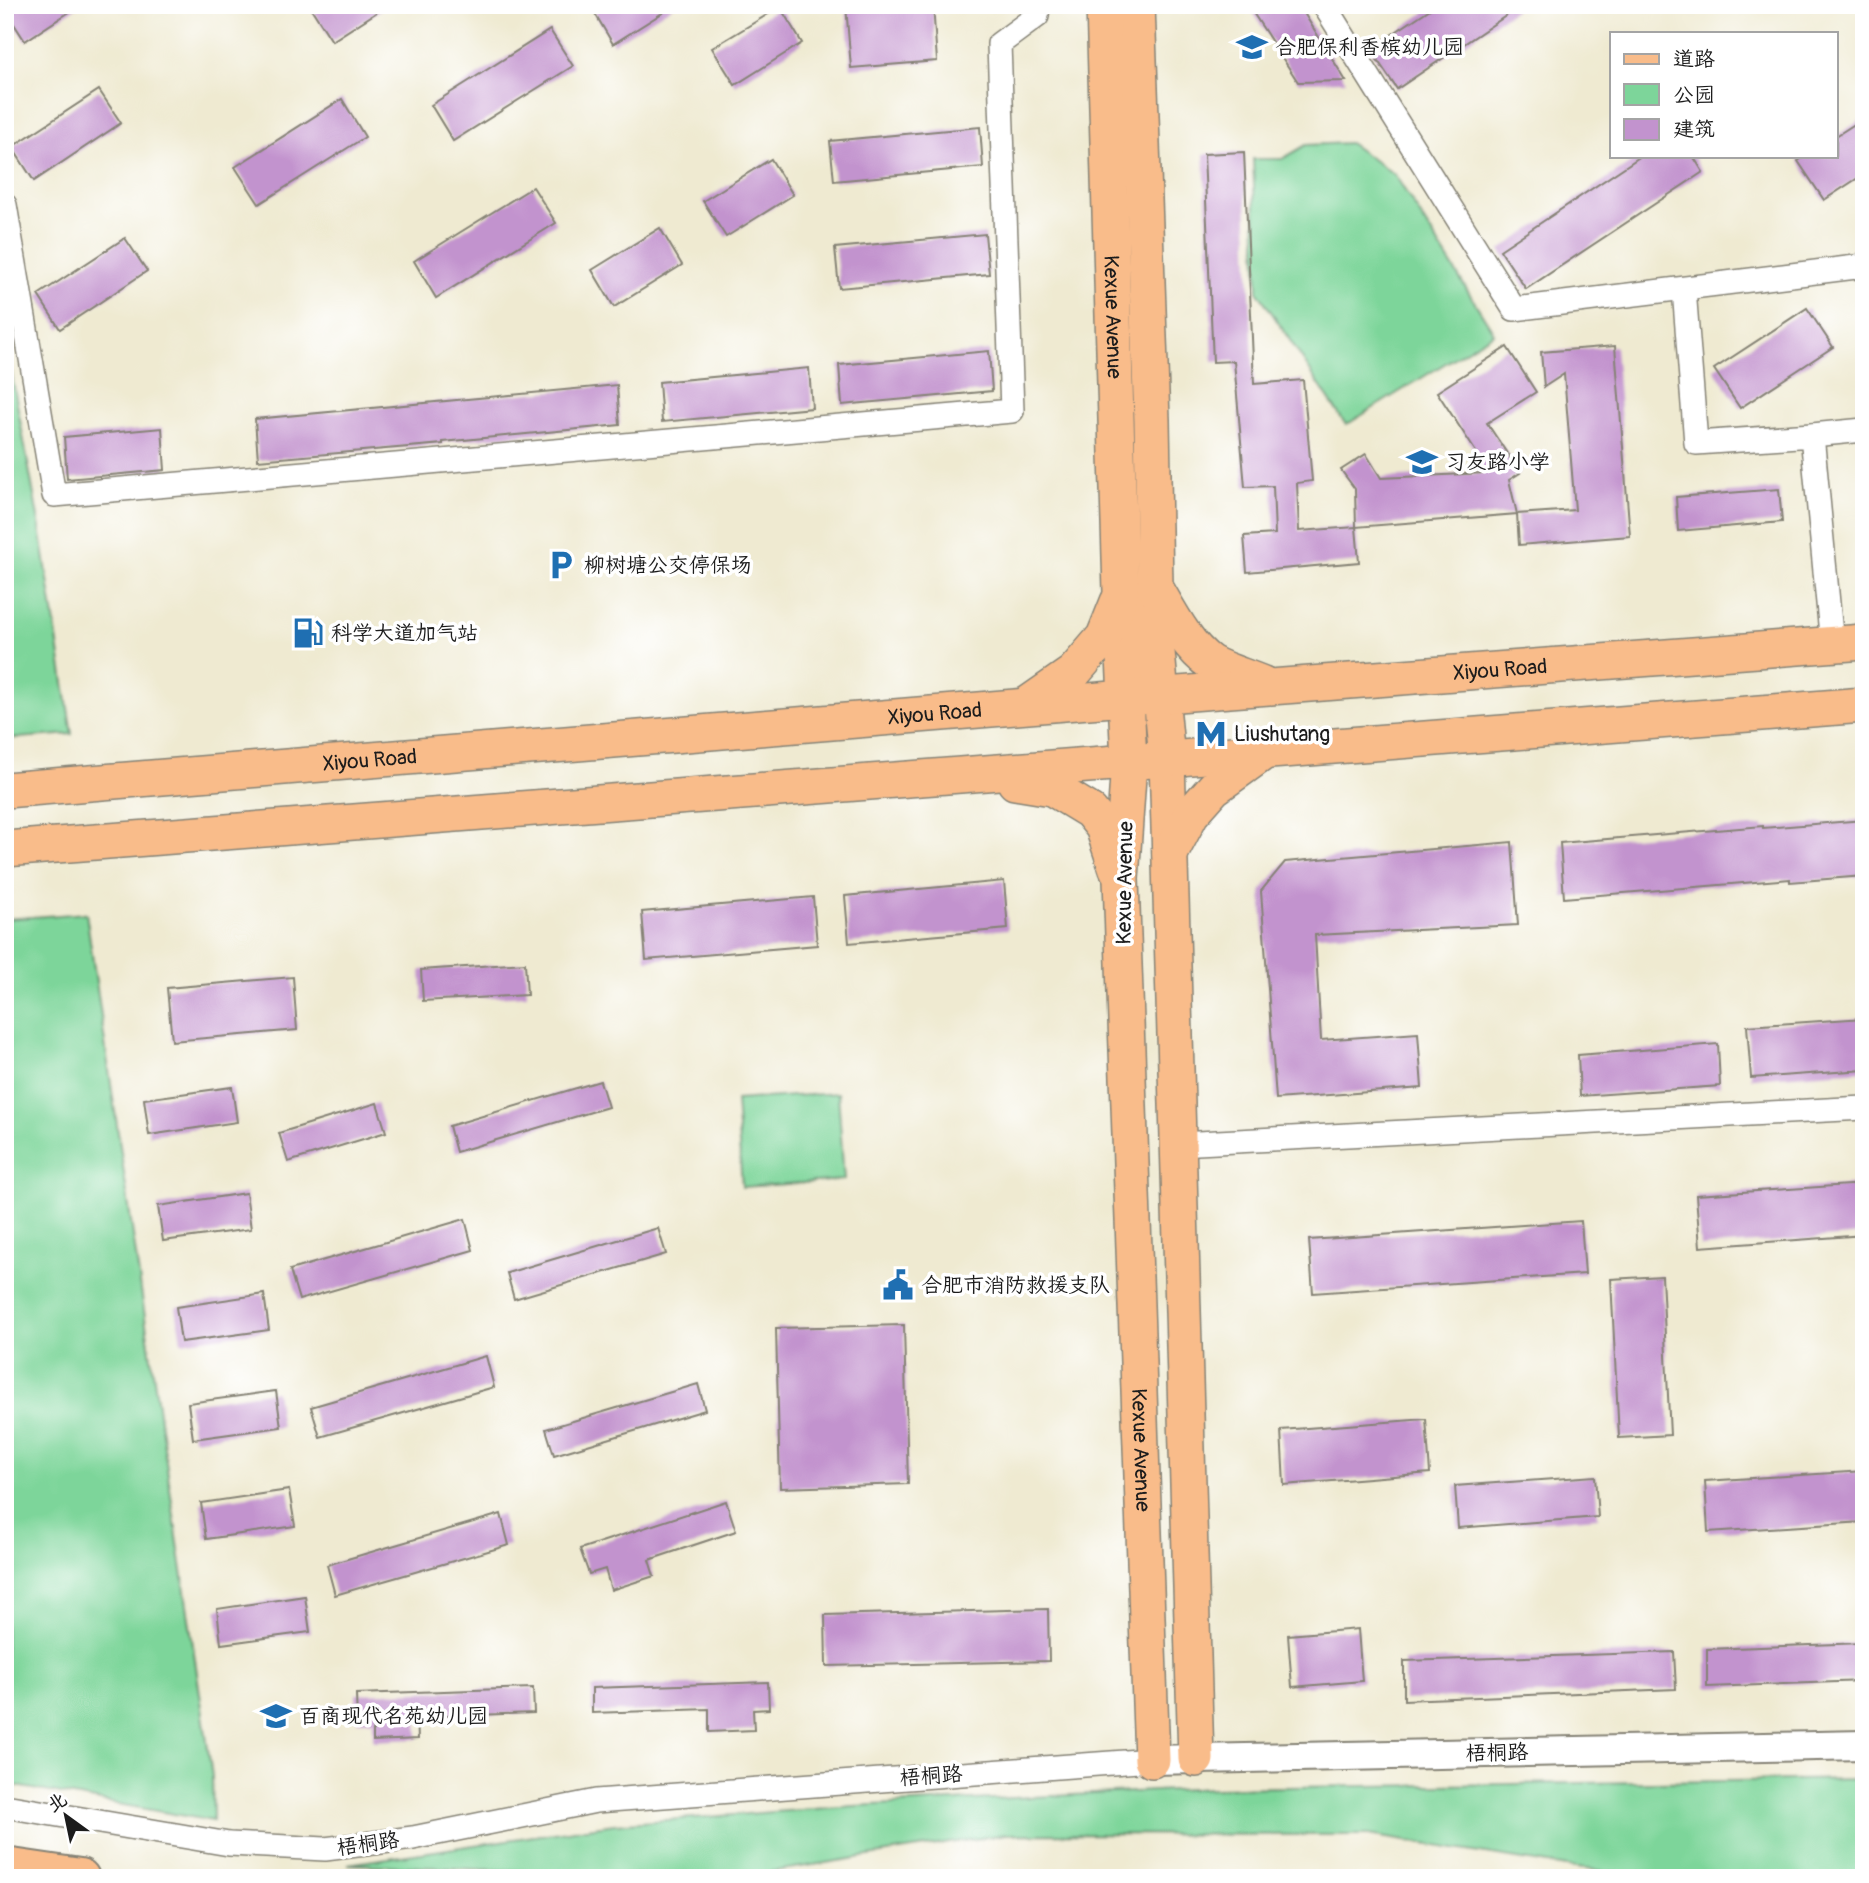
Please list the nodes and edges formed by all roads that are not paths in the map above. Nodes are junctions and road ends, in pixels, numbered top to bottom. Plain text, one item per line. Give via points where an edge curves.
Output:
1 (1038, 5) edge
2 (1104, 5) edge
3 (1137, 5) edge
4 (1324, 5) edge
5 (5, 205) edge
6 (1864, 266) edge
7 (1684, 289) junction
8 (1864, 430) edge
9 (1812, 436) junction
10 (1138, 589) junction
11 (1848, 643) edge
12 (1269, 686) junction
13 (1161, 695) junction
14 (1125, 698) junction
15 (1864, 705) edge
16 (1025, 706) junction
17 (1264, 752) junction
18 (1167, 759) junction
19 (1129, 762) junction
20 (974, 774) junction
21 (5, 790) edge
22 (5, 849) edge
23 (1170, 854) junction
24 (1121, 879) junction
25 (1864, 1108) edge
26 (1178, 1144) junction
27 (1864, 1745) edge
28 (1196, 1759) junction
29 (1152, 1760) junction
30 (5, 1806) edge
31 (5, 1867) edge
32 (80, 1878) edge

1 - 5 street via 1037,16 999,44 1012,411 54,495
2 - 10 main road, Kexue Avenue
3 - 10 main road, Kexue Avenue via 1152,420
4 - 7 street via 1514,310
6 - 7 street
7 - 9 street via 1696,443
8 - 9 street
9 - 11 street
10 - 12 main road via 1211,662
10 - 13 main road, Kexue Avenue via 1156,641
10 - 14 main road, Kexue Avenue
10 - 16 main road via 1074,672
11 - 12 main road, Xiyou Road
12 - 13 main road, Xiyou Road
13 - 14 main road, Xiyou Road
13 - 18 main road, Kexue Avenue
14 - 16 main road, Xiyou Road
14 - 19 main road, Kexue Avenue
15 - 17 main road
16 - 21 main road, Xiyou Road
17 - 18 main road
17 - 23 main road via 1214,788 1191,814
18 - 19 main road
18 - 23 main road, Kexue Avenue
19 - 20 main road
19 - 24 main road, Kexue Avenue
20 - 22 main road
20 - 24 main road via 1052,788 1090,811 1103,827
23 - 26 main road, Kexue Avenue
24 - 29 main road, Kexue Avenue
25 - 26 street
26 - 28 main road, Kexue Avenue
27 - 28 street, 梧桐路
28 - 29 street, 梧桐路
29 - 30 street, 梧桐路 via 596,1801 413,1838 325,1849 229,1844
31 - 32 highway

